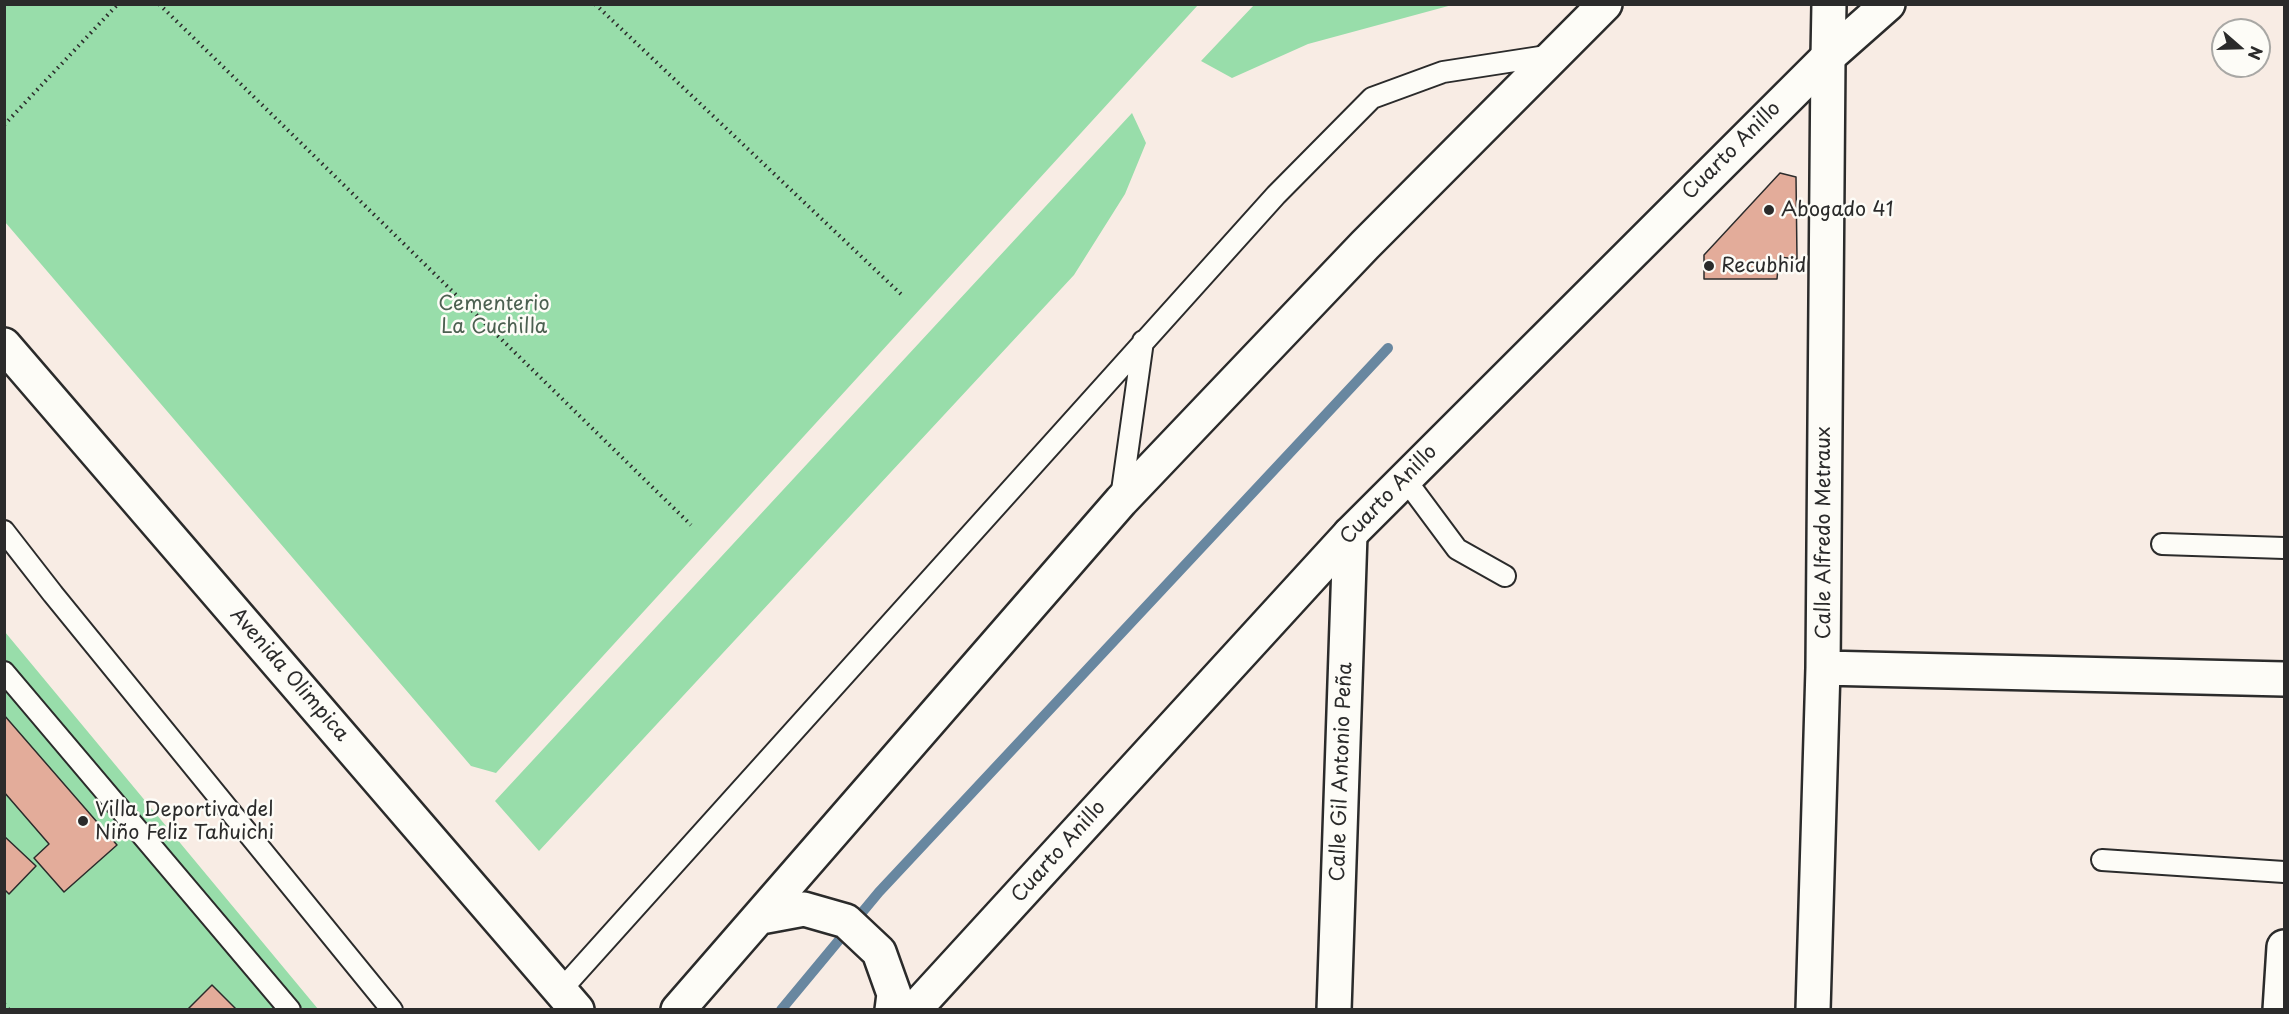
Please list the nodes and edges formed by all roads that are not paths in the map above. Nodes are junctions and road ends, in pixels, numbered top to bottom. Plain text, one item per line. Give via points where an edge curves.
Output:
1 (1605, 4) edge
2 (1829, 4) edge
3 (1888, 4) edge
4 (1553, 55) junction
5 (1828, 57) junction
6 (1143, 341) junction
7 (4, 345) edge
8 (1406, 479) junction
9 (1121, 501) junction
10 (4, 531) edge
11 (1350, 534) junction
12 (2162, 544) dead end
13 (2284, 548) edge
14 (1505, 576) dead end
15 (1824, 668) junction
16 (4, 672) edge
17 (2284, 679) edge
18 (2102, 860) dead end
19 (2284, 872) edge
20 (761, 917) junction
21 (2284, 947) edge
22 (575, 1004) edge
23 (290, 1010) edge
24 (392, 1010) edge
25 (678, 1010) edge
26 (892, 1010) edge
27 (915, 1010) edge
28 (1334, 1010) edge
29 (1813, 1010) edge
30 (2280, 1010) edge

1 - 4 main road
2 - 5 main road, Calle Alfredo Metraux
3 - 5 main road, Cuarto Anillo
4 - 6 lane via 1443,72 1372,98 1276,195
4 - 9 main road via 1365,244
5 - 8 main road, Cuarto Anillo
5 - 15 main road, Calle Alfredo Metraux
6 - 9 lane
6 - 22 lane
7 - 22 main road, Avenida Olimpica
8 - 11 main road, Cuarto Anillo
8 - 14 lane via 1457,549
9 - 20 main road
10 - 24 lane
11 - 27 main road, Cuarto Anillo
11 - 28 main road, Calle Gil Antonio Peña
12 - 13 lane
15 - 17 main road
15 - 29 main road, Calle Alfredo Metraux
16 - 23 lane
18 - 19 lane
20 - 25 main road
20 - 26 main road via 804,909 846,921 879,952 894,994
21 - 30 main road

